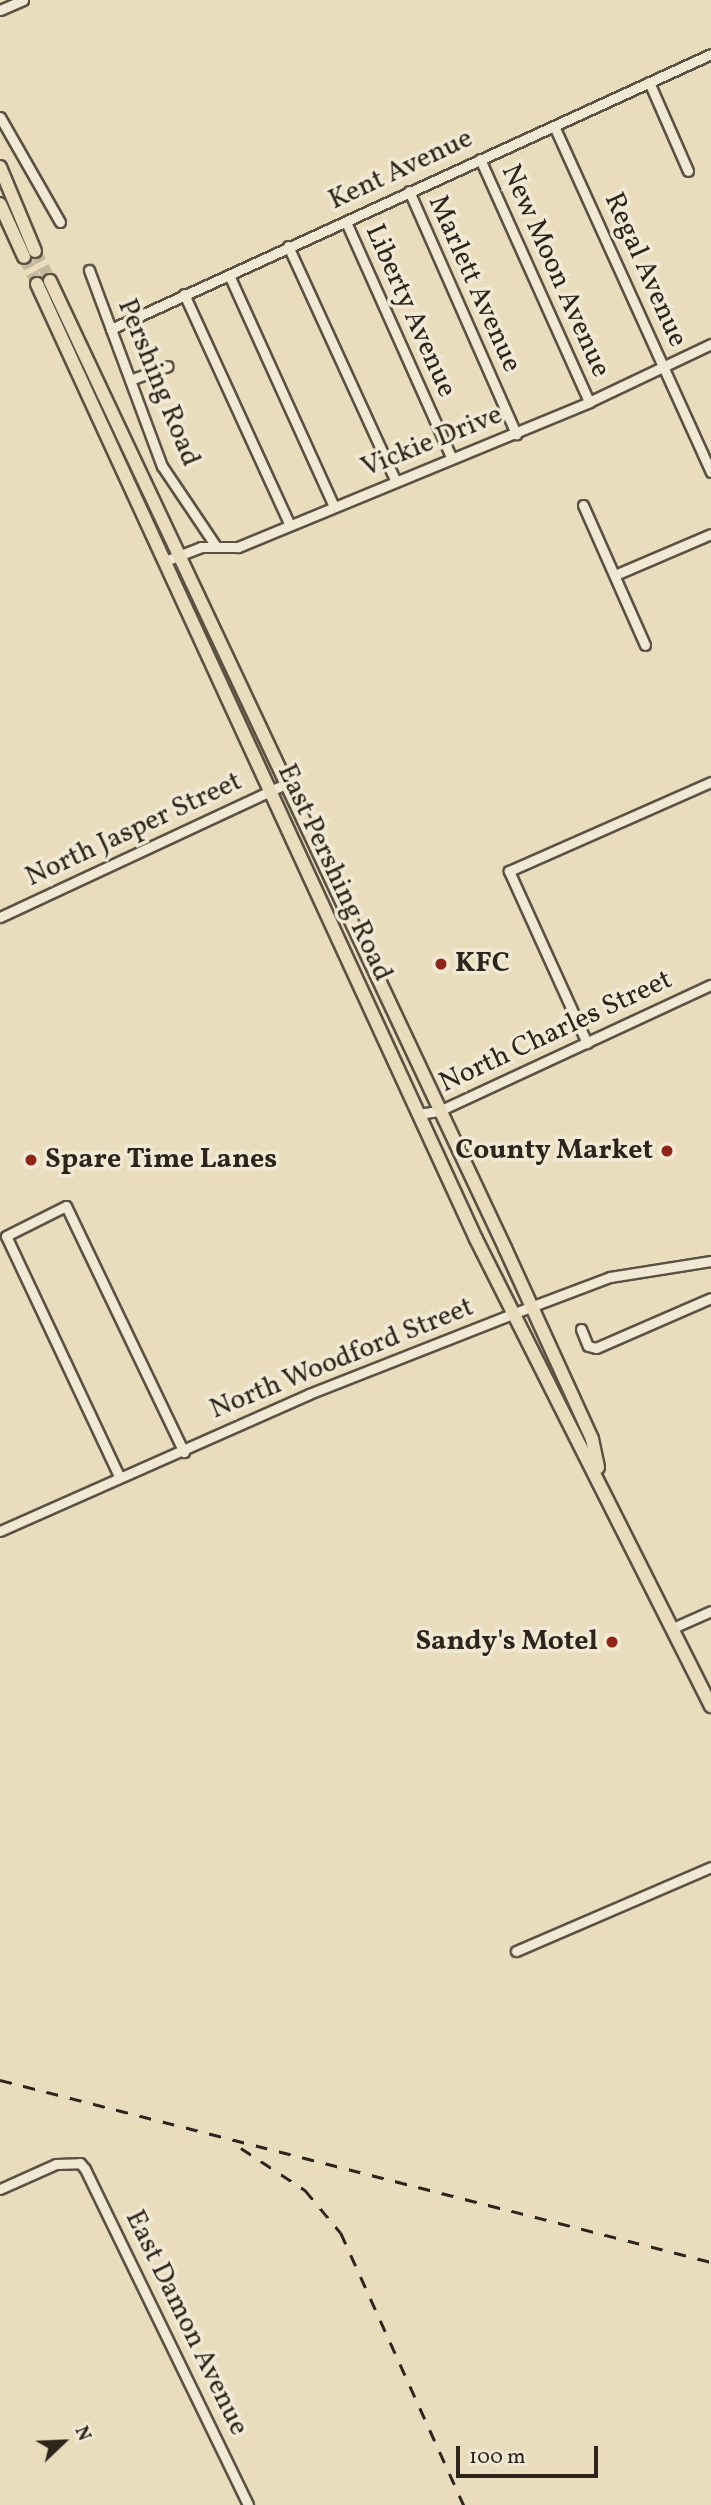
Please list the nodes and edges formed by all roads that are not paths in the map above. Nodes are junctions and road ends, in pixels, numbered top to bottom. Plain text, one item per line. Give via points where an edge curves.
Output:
1 (23, 0) edge
2 (0, 10) edge
3 (711, 54) edge
4 (649, 82) junction
5 (0, 117) edge
6 (554, 125) junction
7 (480, 159) junction
8 (0, 167) edge
9 (688, 171) dead end
10 (409, 191) junction
11 (0, 204) edge
12 (60, 222) dead end
13 (346, 222) junction
14 (288, 246) junction
15 (89, 270) dead end
16 (229, 275) junction
17 (184, 294) junction
18 (111, 329) junction
19 (711, 344) edge
20 (168, 366) dead end
21 (664, 367) junction
22 (130, 380) junction
23 (589, 402) junction
24 (516, 433) junction
25 (451, 457) junction
26 (711, 472) edge
27 (394, 480) junction
28 (583, 505) dead end
29 (334, 506) junction
30 (290, 525) junction
31 (711, 534) edge
32 (215, 545) junction
33 (181, 555) junction
34 (165, 561) junction
35 (615, 575) junction
36 (645, 645) dead end
37 (711, 782) edge
38 (287, 783) junction
39 (270, 792) junction
40 (0, 917) edge
41 (711, 985) edge
42 (587, 1042) junction
43 (439, 1111) junction
44 (418, 1114) junction
45 (711, 1261) edge
46 (711, 1298) edge
47 (530, 1307) junction
48 (512, 1314) junction
49 (582, 1329) dead end
50 (184, 1452) junction
51 (599, 1475) junction
52 (119, 1476) junction
53 (0, 1531) edge
54 (711, 1611) edge
55 (675, 1627) junction
56 (711, 1706) edge
57 (711, 1867) edge
58 (516, 1951) dead end
59 (0, 2189) edge
60 (247, 2505) edge

1 - 2 street
3 - 4 street, Kent Avenue
4 - 6 street, Kent Avenue
4 - 9 street
5 - 12 street
6 - 7 street, Kent Avenue
6 - 21 street, Regal Avenue
7 - 10 street, Kent Avenue
7 - 23 street, New Moon Avenue
8 - 11 main road via 30,254
10 - 13 street, Kent Avenue
10 - 24 street, Marlett Avenue
13 - 14 street, Kent Avenue
13 - 25 street, Liberty Avenue
14 - 16 street, Kent Avenue
14 - 27 street
15 - 18 street, Pershing Road
16 - 17 street, Kent Avenue
16 - 29 street
17 - 18 street, Kent Avenue
17 - 30 street
18 - 22 street, Pershing Road
19 - 21 street, Vickie Drive
20 - 22 street
21 - 23 street, Vickie Drive
21 - 26 street, Regal Avenue
22 - 32 street, Pershing Road via 162,466
23 - 24 street, Vickie Drive
24 - 25 street, Vickie Drive
25 - 27 street, Vickie Drive
27 - 29 street, Vickie Drive
28 - 35 street
29 - 30 street, Vickie Drive
30 - 32 street, Vickie Drive via 238,547
31 - 35 street
32 - 33 street, Vickie Drive
33 - 34 street, Vickie Drive
33 - 34 main road, East Pershing Road via 43,283
33 - 38 main road, East Pershing Road
34 - 39 main road, East Pershing Road
35 - 36 street
37 - 42 street via 509,871
38 - 39 street, North Jasper Street
38 - 43 main road, East Pershing Road
39 - 40 street, North Jasper Street
39 - 44 main road, East Pershing Road
41 - 42 street, North Charles Street
42 - 43 street, North Charles Street
43 - 44 street, North Charles Street
43 - 47 main road, East Pershing Road
44 - 48 main road, East Pershing Road
45 - 47 street, North Woodford Street via 610,1277
46 - 49 street via 596,1348 588,1346
47 - 48 street, North Woodford Street
47 - 51 main road, East Pershing Road via 592,1439
48 - 50 street, North Woodford Street via 309,1394
48 - 51 main road, East Pershing Road via 568,1430
50 - 52 street, North Woodford Street
50 - 52 street via 66,1206 6,1236
51 - 55 main road, East Pershing Road
52 - 53 street, North Woodford Street
54 - 55 street
55 - 56 main road, East Pershing Road
57 - 58 street
59 - 60 street, East Damon Avenue via 56,2164 80,2163

